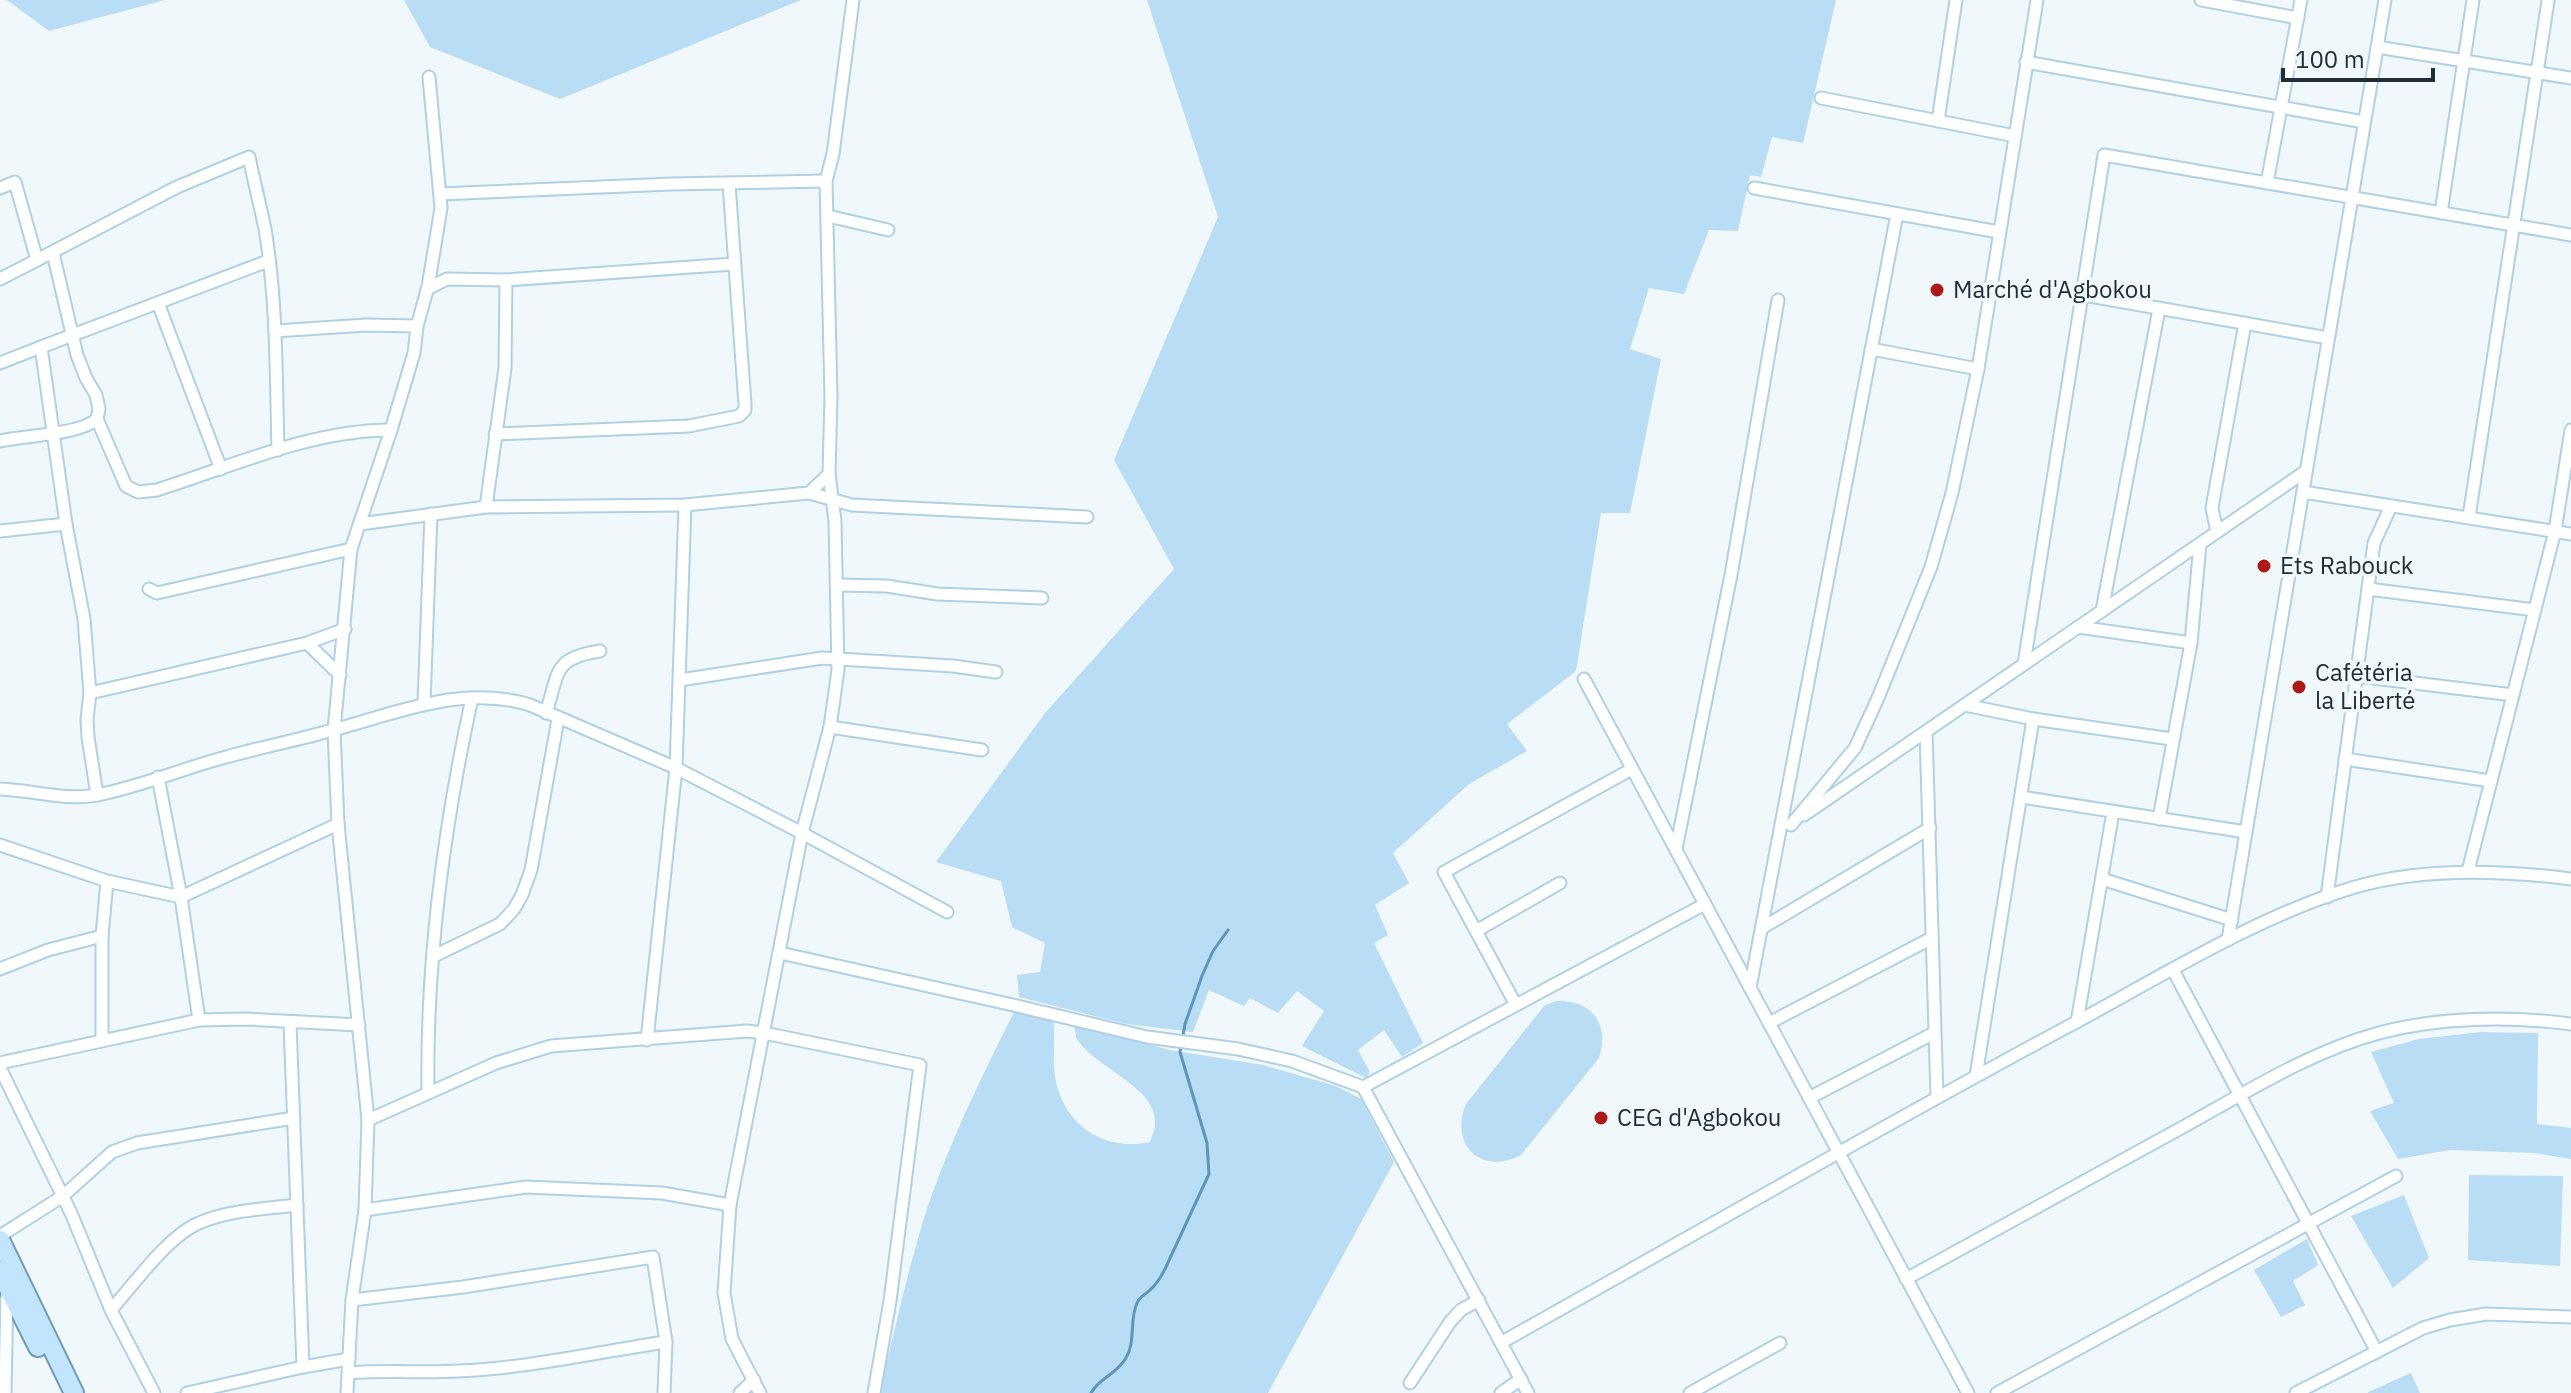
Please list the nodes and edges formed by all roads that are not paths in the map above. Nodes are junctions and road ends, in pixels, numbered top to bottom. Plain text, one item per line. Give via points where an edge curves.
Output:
1 (853, 0) edge
2 (1956, 0) edge
3 (2037, 0) edge
4 (2201, 0) edge
5 (2301, 0) edge
6 (2385, 0) edge
7 (2473, 0) edge
8 (2548, 1) edge
9 (2230, 3) edge
10 (2298, 18) junction
11 (2377, 47) junction
12 (2464, 61) junction
13 (2026, 62) junction
14 (2537, 72) junction
15 (429, 77) dead end
16 (2571, 78) edge
17 (1821, 98) dead end
18 (2281, 108) junction
19 (1938, 121) junction
20 (2364, 122) junction
21 (2015, 136) junction
22 (826, 181) junction
23 (2267, 183) junction
24 (729, 184) junction
25 (0, 188) edge
26 (1754, 188) dead end
27 (440, 194) junction
28 (2352, 197) junction
29 (2441, 213) junction
30 (1897, 214) junction
31 (828, 216) junction
32 (2514, 225) junction
33 (888, 230) dead end
34 (1999, 232) junction
35 (2571, 235) edge
36 (53, 253) junction
37 (37, 260) junction
38 (268, 261) junction
39 (734, 264) junction
40 (432, 266) junction
41 (0, 279) edge
42 (447, 279) junction
43 (506, 280) junction
44 (427, 289) junction
45 (2084, 295) junction
46 (1778, 300) dead end
47 (158, 303) junction
48 (2159, 309) junction
49 (2245, 323) junction
50 (417, 326) junction
51 (275, 331) junction
52 (73, 336) junction
53 (2328, 338) junction
54 (41, 347) junction
55 (1871, 349) junction
56 (0, 363) edge
57 (1978, 369) junction
58 (97, 419) junction
59 (391, 430) junction
60 (2571, 430) edge
61 (52, 433) junction
62 (495, 434) junction
63 (0, 441) edge
64 (278, 450) junction
65 (221, 469) junction
66 (2306, 471) junction
67 (829, 474) junction
68 (2303, 492) junction
69 (809, 493) junction
70 (832, 500) junction
71 (685, 505) junction
72 (852, 505) junction
73 (2391, 506) junction
74 (486, 507) junction
75 (431, 514) junction
76 (1087, 517) dead end
77 (2469, 517) junction
78 (835, 521) junction
79 (66, 524) junction
80 (360, 524) junction
81 (0, 531) edge
82 (2555, 531) junction
83 (2217, 532) junction
84 (2571, 534) edge
85 (2200, 544) junction
86 (351, 549) junction
87 (838, 585) junction
88 (149, 589) dead end
89 (2368, 589) junction
90 (1042, 598) dead end
91 (2535, 610) junction
92 (2102, 611) junction
93 (2078, 627) junction
94 (345, 629) junction
95 (307, 643) junction
96 (2191, 643) junction
97 (600, 651) dead end
98 (839, 659) junction
99 (2024, 664) junction
100 (996, 672) dead end
101 (340, 675) junction
102 (2357, 676) junction
103 (1584, 679) dead end
104 (680, 680) junction
105 (90, 693) junction
106 (2513, 695) junction
107 (472, 698) junction
108 (424, 703) junction
109 (1965, 705) junction
110 (546, 713) junction
111 (558, 719) junction
112 (2033, 719) junction
113 (830, 727) junction
114 (334, 730) junction
115 (1926, 732) junction
116 (2172, 739) junction
117 (982, 750) dead end
118 (2345, 759) junction
119 (676, 768) junction
120 (1632, 769) junction
121 (158, 777) junction
122 (2491, 781) junction
123 (0, 789) edge
124 (97, 795) junction
125 (2021, 797) junction
126 (2113, 812) junction
127 (2159, 819) junction
128 (338, 824) junction
129 (1786, 828) junction
130 (1930, 828) junction
131 (2246, 832) junction
132 (802, 833) junction
133 (0, 845) edge
134 (1676, 850) junction
135 (2468, 871) junction
136 (2102, 879) junction
137 (2571, 879) edge
138 (107, 881) junction
139 (1560, 883) dead end
140 (181, 897) junction
141 (2327, 897) junction
142 (1705, 904) junction
143 (947, 912) dead end
144 (2232, 920) junction
145 (1762, 928) junction
146 (1476, 931) junction
147 (102, 936) junction
148 (1932, 938) junction
149 (2228, 940) junction
150 (780, 953) junction
151 (434, 956) junction
152 (0, 969) edge
153 (2173, 970) junction
154 (1750, 989) junction
155 (1516, 1005) junction
156 (199, 1020) junction
157 (2077, 1022) junction
158 (290, 1023) junction
159 (1769, 1023) junction
160 (2571, 1024) edge
161 (359, 1025) junction
162 (764, 1033) junction
163 (1934, 1033) junction
164 (102, 1040) junction
165 (647, 1040) junction
166 (0, 1066) edge
167 (1976, 1076) junction
168 (1363, 1087) junction
169 (428, 1092) junction
170 (2240, 1096) junction
171 (1937, 1097) junction
172 (1809, 1098) junction
173 (294, 1118) junction
174 (368, 1120) junction
175 (1839, 1153) junction
176 (2396, 1176) dead end
177 (63, 1196) junction
178 (297, 1205) junction
179 (730, 1205) junction
180 (365, 1210) junction
181 (2308, 1224) junction
182 (0, 1238) edge
183 (0, 1271) edge
184 (1906, 1279) junction
185 (7, 1288) junction
186 (352, 1300) junction
187 (1479, 1300) junction
188 (111, 1310) junction
189 (2571, 1317) edge
190 (666, 1342) junction
191 (1502, 1342) junction
192 (1780, 1343) dead end
193 (2377, 1352) junction
194 (349, 1359) junction
195 (303, 1367) junction
196 (349, 1373) junction
197 (1521, 1379) junction
198 (754, 1380) junction
199 (1410, 1383) dead end
200 (5, 1393) edge
201 (62, 1393) edge
202 (74, 1393) edge
203 (154, 1393) edge
204 (187, 1393) edge
205 (347, 1393) edge
206 (664, 1393) edge
207 (740, 1393) edge
208 (760, 1393) edge
209 (874, 1393) edge
210 (1501, 1393) edge
211 (1528, 1393) edge
212 (1690, 1393) edge
213 (1968, 1393) edge
214 (1997, 1393) edge
215 (2296, 1393) edge

1 - 22 street
2 - 19 street
3 - 13 street
4 - 9 street
5 - 10 street
6 - 11 street
7 - 12 street
8 - 14 street
9 - 10 street
10 - 18 street
11 - 12 street
11 - 20 street
12 - 14 street
12 - 29 street
13 - 18 street
13 - 21 street
14 - 16 street
14 - 32 street
15 - 27 street
17 - 19 street
18 - 20 street
18 - 23 street
19 - 21 street
20 - 28 street
21 - 34 street
22 - 24 street
22 - 31 street
23 - 28 street
23 - 45 street via 2104,155
24 - 27 street
24 - 39 street
25 - 37 street via 15,182
26 - 30 street
27 - 40 street
28 - 29 street
28 - 53 street
29 - 32 street
30 - 34 street
30 - 55 street
31 - 33 street
31 - 67 street
32 - 35 street
32 - 77 street
34 - 57 street
36 - 37 street
36 - 38 street via 177,187 249,157
36 - 52 street
37 - 41 street
38 - 47 street
38 - 51 street
39 - 43 street
39 - 62 street via 745,404 739,416 689,426
40 - 42 street
40 - 44 street
42 - 43 street
42 - 44 street
43 - 62 street via 505,368
44 - 50 street
45 - 48 street
45 - 99 street
46 - 134 street
47 - 52 street
47 - 65 street
48 - 49 street
48 - 92 street
49 - 53 street
49 - 83 street via 2212,508
50 - 51 street
50 - 59 street
51 - 64 street
52 - 54 street
52 - 58 street via 96,395
53 - 66 street
54 - 56 street
54 - 61 street
55 - 57 street
55 - 129 street
57 - 129 street via 1945,517 1909,624 1855,748
58 - 61 street
58 - 65 street via 126,486 138,492
59 - 64 street via 357,430
59 - 80 street
60 - 82 street
61 - 63 street
61 - 79 street
62 - 74 street
64 - 65 street
66 - 68 street
66 - 83 street
67 - 69 street
67 - 70 street
68 - 73 street
68 - 131 street
69 - 70 street
69 - 71 street
70 - 72 street
70 - 78 street
71 - 74 street
71 - 104 street
72 - 76 street
72 - 78 street
73 - 77 street
73 - 89 street via 2374,543
74 - 75 street
75 - 80 street
75 - 108 street
77 - 82 street
78 - 87 street
79 - 81 street
79 - 105 street via 84,619
80 - 86 street
82 - 84 street
82 - 91 street
83 - 85 street
85 - 92 street
85 - 96 street
86 - 88 street via 157,593
86 - 94 street
87 - 90 street
87 - 98 street
89 - 91 street
89 - 102 street
91 - 106 street
92 - 93 street
93 - 96 street
93 - 99 street
94 - 95 street
94 - 101 street
95 - 101 street
95 - 105 street
96 - 116 street
97 - 110 street via 565,661
98 - 100 street
98 - 104 street via 799,660
98 - 113 street
99 - 109 street
101 - 114 street
102 - 106 street
102 - 118 street
103 - 120 street
104 - 119 street
105 - 124 street via 88,737
106 - 122 street
107 - 108 street
107 - 110 street via 509,699
107 - 151 street via 455,782
108 - 114 street
109 - 112 street
109 - 115 street
110 - 111 street
111 - 119 street
111 - 151 street via 522,895 500,924
112 - 116 street
112 - 125 street
113 - 117 street
113 - 132 street
114 - 121 street
114 - 128 street
115 - 129 street
115 - 130 street
116 - 127 street
118 - 122 street
118 - 141 street
119 - 132 street
119 - 165 street
120 - 134 street
120 - 146 street via 1444,872
121 - 124 street
121 - 140 street
122 - 135 street
123 - 124 street
125 - 126 street
125 - 167 street
126 - 127 street
126 - 136 street
127 - 131 street
128 - 140 street
128 - 161 street
129 - 145 street
130 - 145 street
130 - 148 street
131 - 144 street
132 - 143 street
132 - 150 street
133 - 138 street
134 - 142 street
135 - 137 street
135 - 141 street via 2376,882
136 - 144 street
136 - 157 street
138 - 140 street
138 - 147 street
139 - 146 street
140 - 156 street
141 - 149 street
142 - 154 street
142 - 155 street
144 - 149 street
145 - 154 street
146 - 155 street
147 - 152 street
147 - 164 street
148 - 159 street
148 - 163 street
149 - 153 street
150 - 162 street
150 - 168 street via 1173,1042 1292,1061
151 - 169 street
153 - 157 street
153 - 170 street
154 - 159 street
155 - 168 street
156 - 158 street
156 - 164 street
157 - 167 street
158 - 161 street
158 - 173 street
159 - 172 street
160 - 170 street via 2499,1019 2382,1032 2323,1052
161 - 174 street
162 - 165 street
162 - 179 street
162 - 209 street via 920,1065
163 - 171 street
163 - 172 street
164 - 166 street
165 - 169 street via 551,1046
166 - 177 street
167 - 171 street
168 - 187 street
169 - 174 street
170 - 181 street
170 - 184 street
171 - 175 street
172 - 175 street
173 - 177 street via 121,1148
173 - 178 street
174 - 180 street
175 - 184 street
175 - 191 street
176 - 181 street
177 - 182 street
177 - 188 street
178 - 188 street via 196,1224 177,1236
178 - 195 street
179 - 180 street via 651,1192 526,1187
179 - 198 street via 727,1321
180 - 186 street
181 - 193 street
181 - 214 street
182 - 202 main road
183 - 185 main road
184 - 213 street
185 - 200 street
185 - 201 main road
186 - 190 street via 653,1257
186 - 194 street
187 - 191 street
187 - 199 street via 1450,1322
188 - 203 street
189 - 193 street via 2486,1314 2450,1320
190 - 196 street via 503,1367
190 - 206 street
191 - 197 street
192 - 212 street
193 - 215 street
194 - 195 street
194 - 196 street
195 - 204 street
196 - 205 street
197 - 210 street
197 - 211 street
198 - 207 street
198 - 208 street

